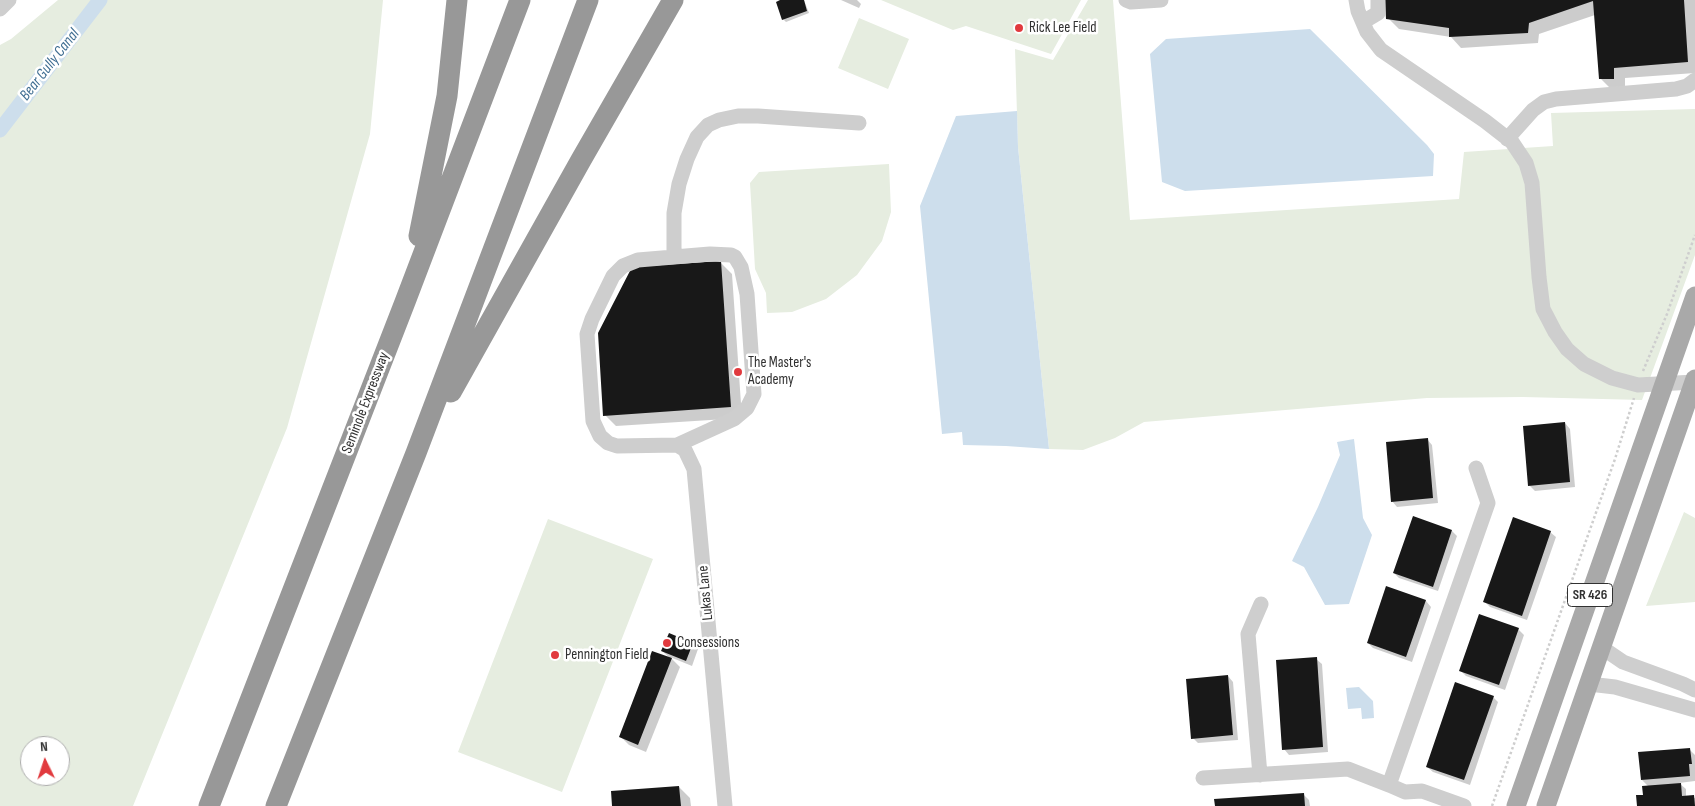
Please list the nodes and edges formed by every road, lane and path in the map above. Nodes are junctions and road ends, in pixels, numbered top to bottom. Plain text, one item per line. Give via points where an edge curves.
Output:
1 (9, 0) edge
2 (457, 0) edge
3 (520, 0) edge
4 (588, 0) edge
5 (674, 0) edge
6 (1126, 0) edge
7 (1161, 0) edge
8 (1356, 0) edge
9 (1378, 0) edge
10 (0, 9) edge
11 (1363, 22) junction
12 (1695, 80) edge
13 (859, 123) dead end
14 (1507, 139) junction
15 (1695, 235) edge
16 (674, 257) junction
17 (1695, 296) edge
18 (405, 302) junction
19 (1643, 371) dead end
20 (1695, 381) edge
21 (1664, 385) junction
22 (1633, 402) dead end
23 (677, 445) junction
24 (416, 453) junction
25 (1476, 468) dead end
26 (1261, 604) dead end
27 (1602, 647) junction
28 (1676, 681) junction
29 (1589, 684) junction
30 (1695, 690) edge
31 (1668, 703) junction
32 (1695, 710) edge
33 (1260, 775) junction
34 (1203, 778) dead end
35 (1389, 785) junction
36 (1406, 799) edge
37 (1432, 801) edge
38 (209, 806) edge
39 (276, 806) edge
40 (725, 806) edge
41 (1464, 806) edge
42 (1492, 806) edge
43 (1516, 806) edge
44 (1546, 806) edge

1 - 10 street
2 - 18 highway via 447,96
3 - 18 highway, Seminole Expressway
4 - 24 highway
5 - 24 highway
6 - 7 street
8 - 11 street
9 - 11 street via 1378,13
11 - 14 street via 1382,50
12 - 14 street via 1676,89 1544,102
13 - 16 street via 738,116 708,125 697,137 679,184 674,213
14 - 21 street via 1526,163 1532,183 1543,309 1555,332 1584,364 1612,378 1638,385
15 - 19 path
16 - 23 street via 717,254 731,255 738,260 747,294 754,394 748,408 734,419
16 - 23 street via 638,260 618,269 587,334 593,421 600,436 617,446
17 - 21 main road, SR 426
18 - 38 highway, Seminole Expressway
20 - 21 street
20 - 27 main road, SR 426
21 - 43 main road, SR 426
22 - 42 path
23 - 40 street, Lukas Lane via 685,450 694,469
24 - 39 highway
25 - 35 street via 1488,503
26 - 33 street via 1248,634
27 - 28 street via 1623,662
27 - 29 main road, SR 426
28 - 30 street
28 - 31 street
29 - 31 street via 1616,687
29 - 44 main road, SR 426
31 - 32 street
33 - 34 street
33 - 35 street via 1348,769
35 - 36 street
36 - 37 street via 1422,791
37 - 41 street

